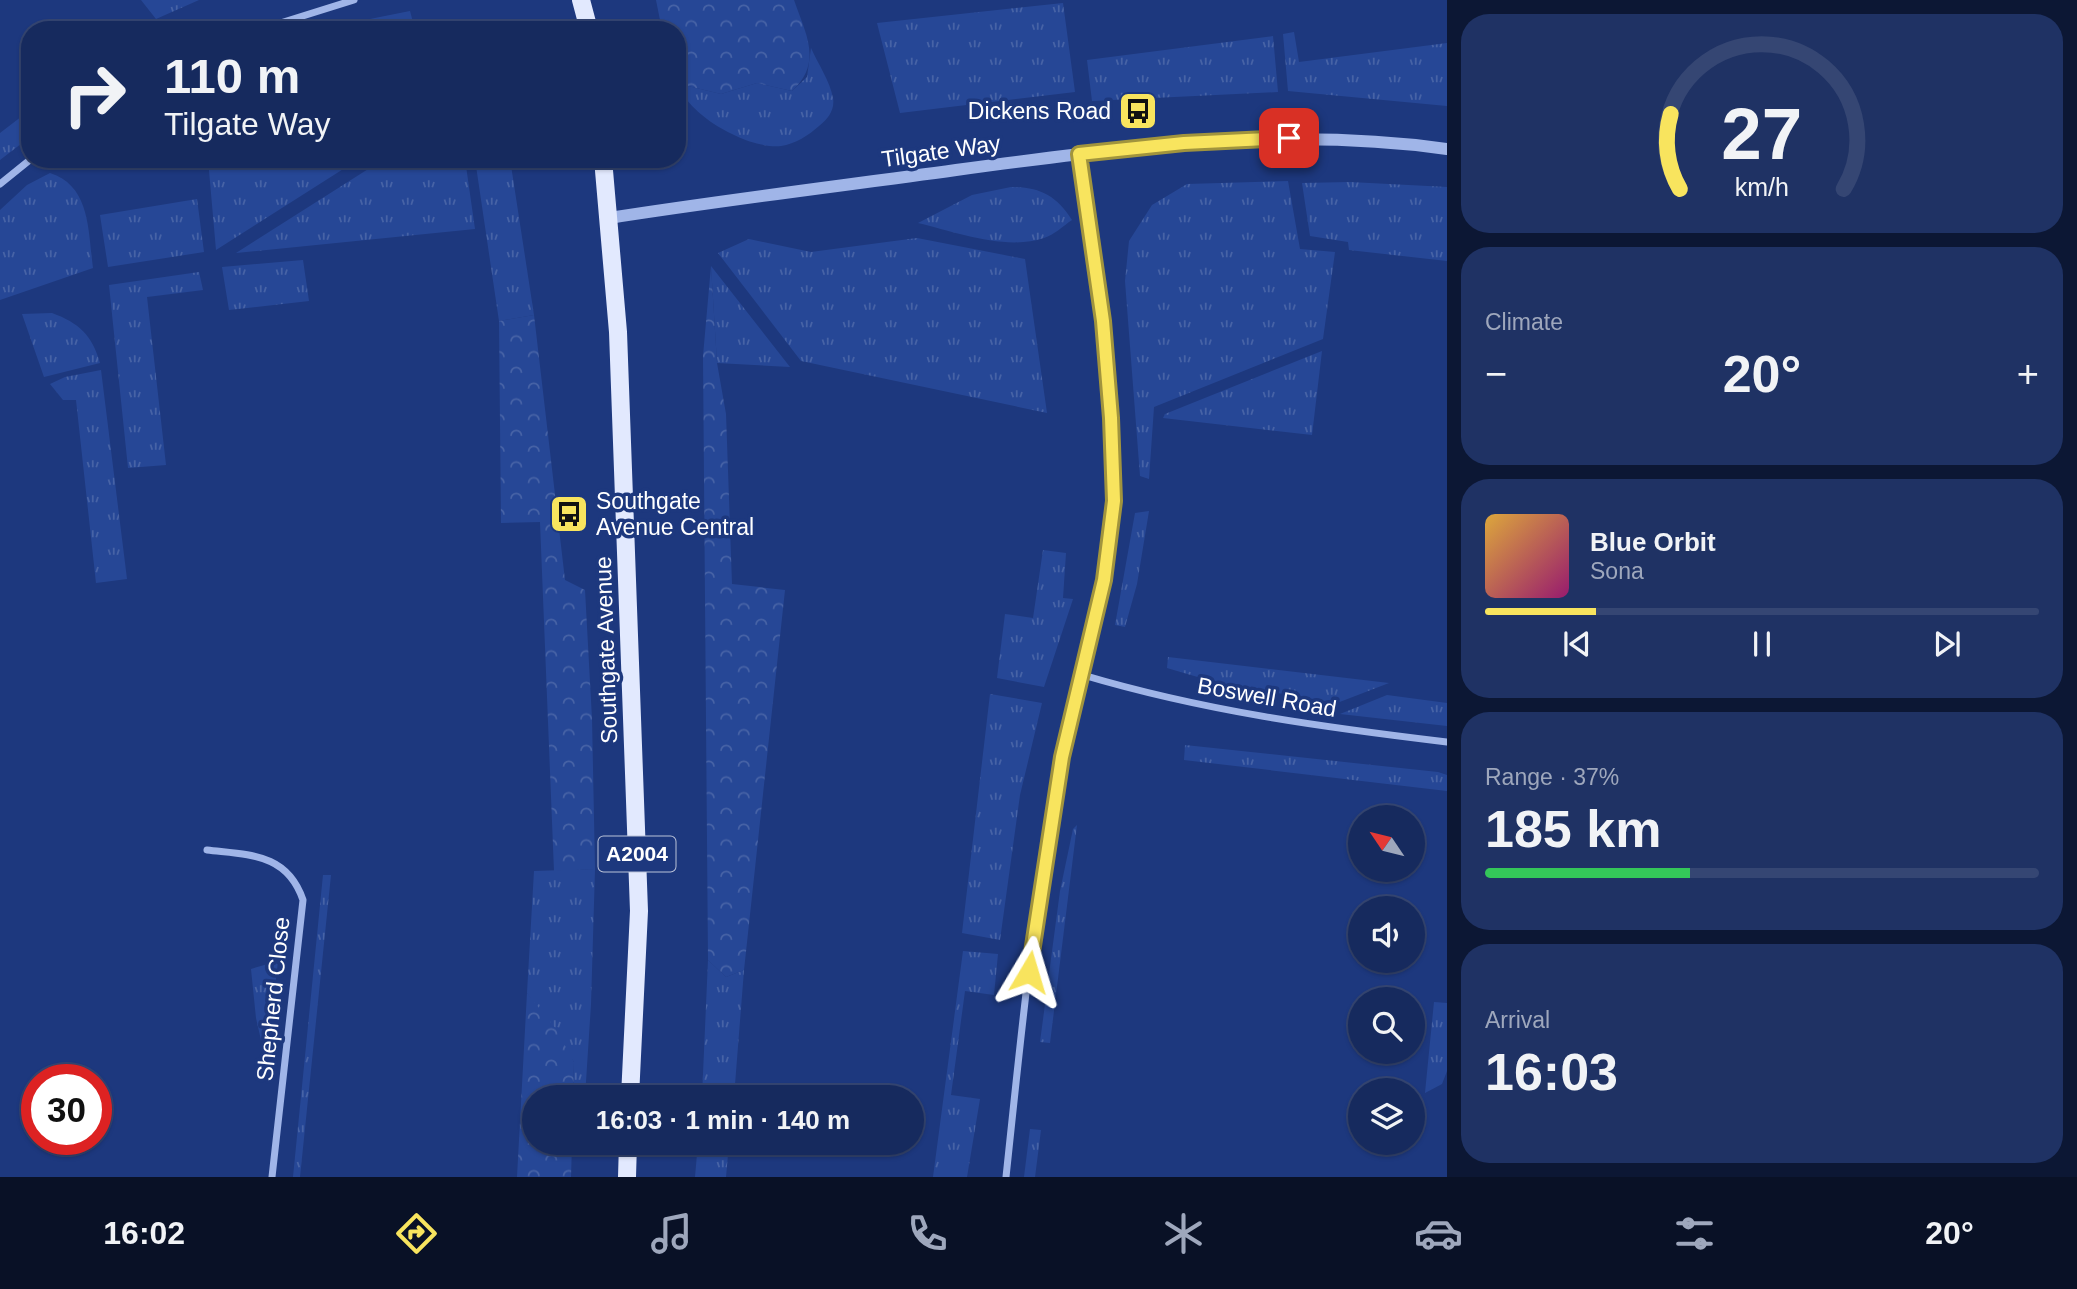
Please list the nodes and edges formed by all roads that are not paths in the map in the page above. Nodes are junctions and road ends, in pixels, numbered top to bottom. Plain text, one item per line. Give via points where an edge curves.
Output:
1 (355, 0) edge
2 (581, 0) edge
3 (287, 21) edge
4 (587, 21) edge
5 (1447, 149) edge
6 (1079, 154) junction
7 (21, 167) edge
8 (604, 168) edge
9 (0, 184) edge
10 (609, 218) junction
11 (1083, 675) junction
12 (1447, 742) edge
13 (207, 850) dead end
14 (631, 1085) edge
15 (628, 1155) edge
16 (272, 1177) edge
17 (627, 1177) edge
18 (1006, 1177) edge

1 - 3 street
2 - 4 main road
5 - 6 street, Tilgate Way via 1289,138
6 - 10 street, Tilgate Way via 758,194
6 - 11 street via 1103,321 1114,501 1104,580
7 - 9 street
8 - 10 main road, Southgate Avenue / A2004
10 - 14 main road, Southgate Avenue / A2004 via 621,388 639,911
11 - 12 street, Boswell Road via 1143,693 1267,719
11 - 18 street via 1062,757 1044,859
13 - 16 street, Shepherd Close via 271,861 298,884 303,900
15 - 17 main road

